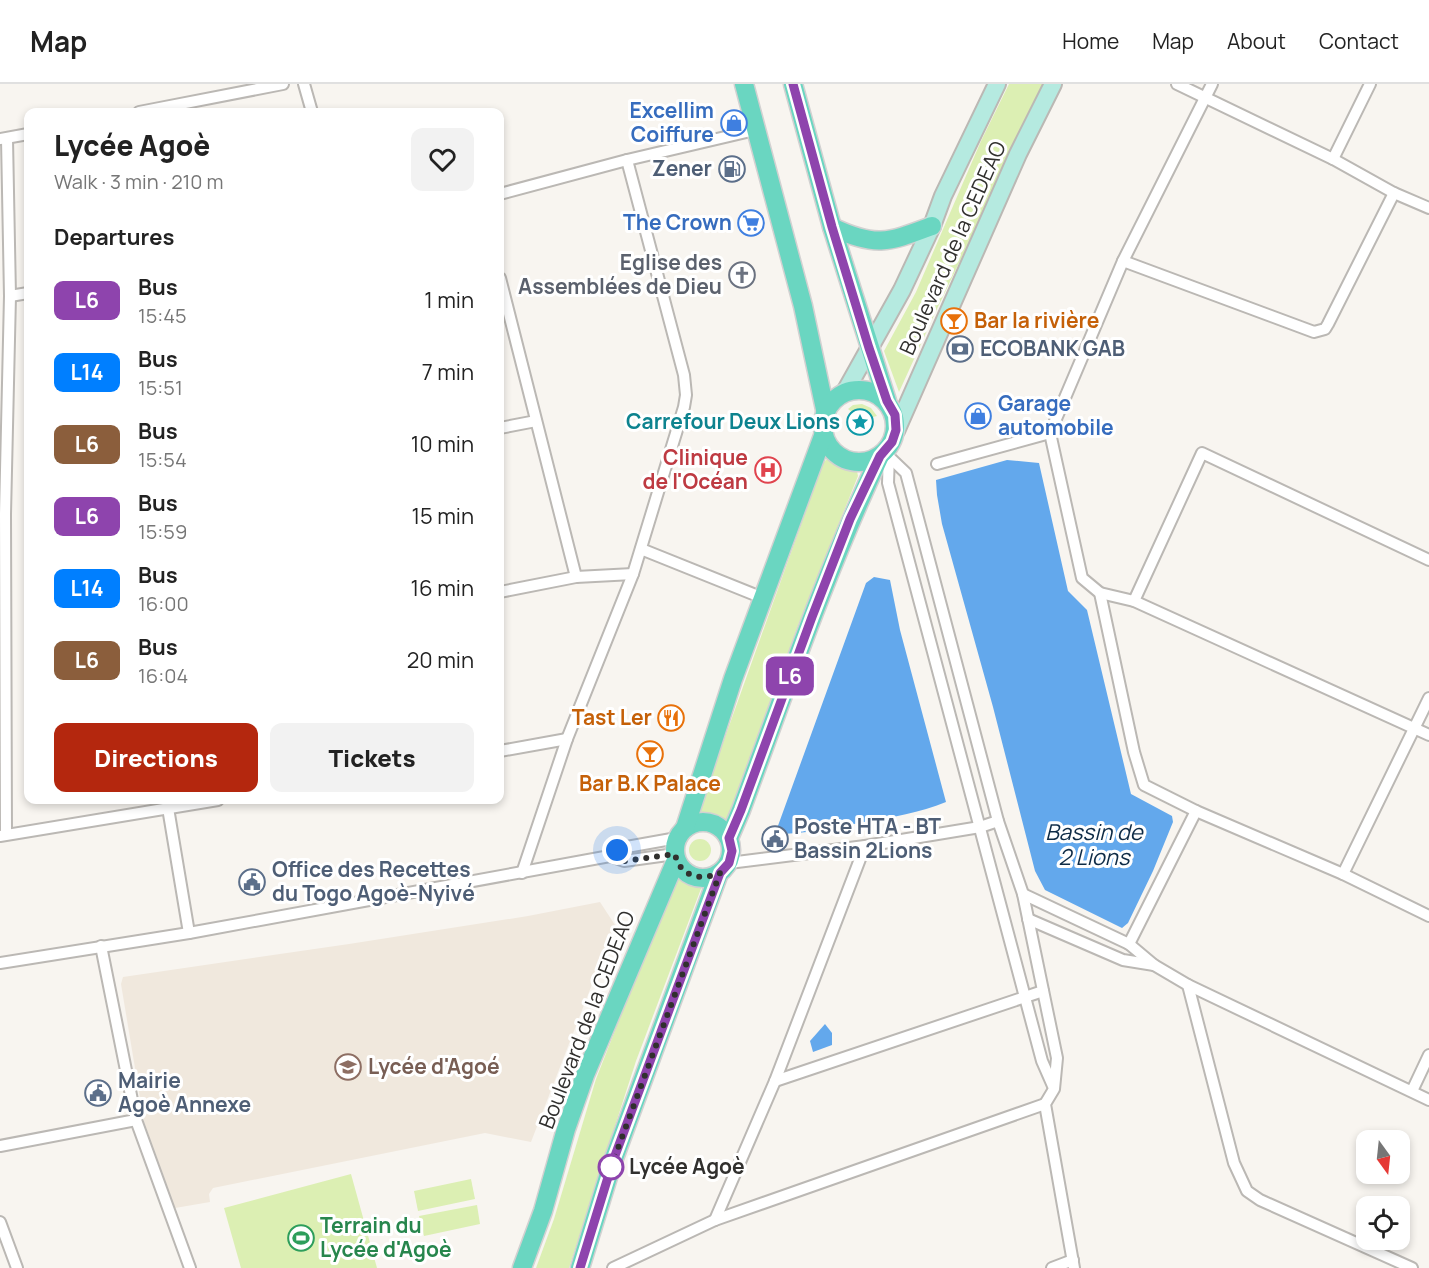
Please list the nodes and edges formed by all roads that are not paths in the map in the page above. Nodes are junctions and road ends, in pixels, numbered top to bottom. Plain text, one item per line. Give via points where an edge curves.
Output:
1 (283, 84) edge
2 (304, 84) edge
3 (744, 84) edge
4 (998, 84) edge
5 (1053, 84) edge
6 (1177, 84) edge
7 (1212, 84) edge
8 (1370, 84) edge
9 (798, 89) edge
10 (1205, 97) junction
11 (160, 108) edge
12 (311, 108) edge
13 (755, 130) junction
14 (24, 135) edge
15 (3, 139) edge
16 (1332, 159) junction
17 (627, 160) junction
18 (504, 193) edge
19 (1394, 193) junction
20 (1429, 208) edge
21 (932, 226) junction
22 (832, 227) junction
23 (1124, 261) junction
24 (24, 294) edge
25 (504, 294) edge
26 (10, 296) junction
27 (869, 348) junction
28 (845, 392) junction
29 (887, 401) junction
30 (826, 414) junction
31 (536, 421) junction
32 (504, 427) edge
33 (896, 430) junction
34 (1050, 433) junction
35 (823, 436) junction
36 (884, 454) junction
37 (937, 464) dead end
38 (3, 514) edge
39 (641, 549) junction
40 (1429, 560) edge
41 (633, 574) junction
42 (576, 577) junction
43 (504, 591) edge
44 (1100, 593) junction
45 (763, 598) junction
46 (1134, 601) junction
47 (1429, 698) edge
48 (1414, 728) junction
49 (1429, 735) edge
50 (567, 739) junction
51 (504, 750) edge
52 (168, 804) edge
53 (1196, 811) junction
54 (999, 821) junction
55 (980, 826) junction
56 (3, 835) edge
57 (729, 838) junction
58 (678, 845) junction
59 (865, 846) junction
60 (610, 856) junction
61 (724, 868) junction
62 (522, 873) junction
63 (1343, 874) junction
64 (1023, 894) junction
65 (1429, 916) edge
66 (1028, 919) junction
67 (189, 933) junction
68 (1129, 944) junction
69 (101, 946) junction
70 (0, 963) edge
71 (1154, 965) junction
72 (1188, 985) junction
73 (1043, 991) junction
74 (1026, 997) junction
75 (1429, 1055) edge
76 (775, 1082) junction
77 (1054, 1089) junction
78 (1412, 1091) junction
79 (1429, 1100) edge
80 (1045, 1104) junction
81 (136, 1120) junction
82 (0, 1146) edge
83 (715, 1220) junction
84 (0, 1222) edge
85 (1074, 1264) edge
86 (17, 1268) edge
87 (190, 1268) edge
88 (522, 1268) edge
89 (580, 1268) edge
90 (613, 1268) edge
91 (1052, 1268) edge
92 (1412, 1268) edge

1 - 11 street
2 - 12 street
3 - 13 main road
4 - 21 main road, Boulevard de la CEDEAO
5 - 33 main road, Boulevard de la CEDEAO
6 - 10 street
7 - 10 street
8 - 16 street
9 - 22 main road
10 - 16 street
10 - 23 street
13 - 17 street
13 - 30 main road via 803,306
14 - 15 street
15 - 26 street
16 - 19 street
17 - 18 street
17 - 39 street via 686,395
19 - 20 street
19 - 23 street via 1328,324 1319,332
21 - 22 main road via 897,239 882,240 854,237
21 - 27 main road, Boulevard de la CEDEAO
22 - 27 main road
23 - 34 street
24 - 26 street
25 - 31 street
26 - 38 street
27 - 28 main road, Boulevard de la CEDEAO
27 - 29 main road
28 - 29 main road via 874,392
28 - 30 main road via 830,404
29 - 33 main road via 895,415
30 - 35 main road
31 - 32 street
31 - 42 street
33 - 36 main road
34 - 37 street
34 - 44 street via 1082,578
35 - 36 main road via 831,451 846,461 863,462
35 - 45 main road, Boulevard de la CEDEAO
36 - 54 street via 906,473
36 - 55 street via 888,483
36 - 57 main road via 850,519
38 - 56 street
39 - 41 street
39 - 45 street
40 - 46 street via 1202,453
41 - 42 street
41 - 50 street
42 - 43 street
44 - 46 street
44 - 53 street via 1144,785
45 - 58 main road, Boulevard de la CEDEAO
46 - 48 street
47 - 48 street
48 - 49 street
48 - 63 street
50 - 51 street
50 - 62 street
52 - 56 street
52 - 67 street
53 - 63 street
53 - 68 street
54 - 55 street
54 - 64 street
55 - 59 street
55 - 74 street
57 - 58 main road via 710,822 697,823
57 - 61 main road via 732,851
58 - 60 street via 621,848
58 - 60 street via 624,861
58 - 61 main road via 683,871 694,878 707,878
58 - 88 main road, Boulevard de la CEDEAO via 585,1075
59 - 61 street
59 - 76 street
60 - 62 street
61 - 89 main road via 613,1161
62 - 67 street
63 - 65 street
64 - 66 street
64 - 68 street
66 - 71 street via 1123,960
66 - 73 street
67 - 69 street
68 - 71 street
69 - 70 street
69 - 81 street
71 - 72 street
72 - 78 street
72 - 92 street via 1234,1163 1247,1191
73 - 74 street
73 - 77 street via 1057,1058
74 - 76 street
74 - 77 street via 1042,1061
75 - 78 street
76 - 83 street
77 - 80 street
78 - 79 street
80 - 83 street
80 - 85 street
81 - 82 street
81 - 87 street
83 - 90 street
84 - 86 street
85 - 91 street

